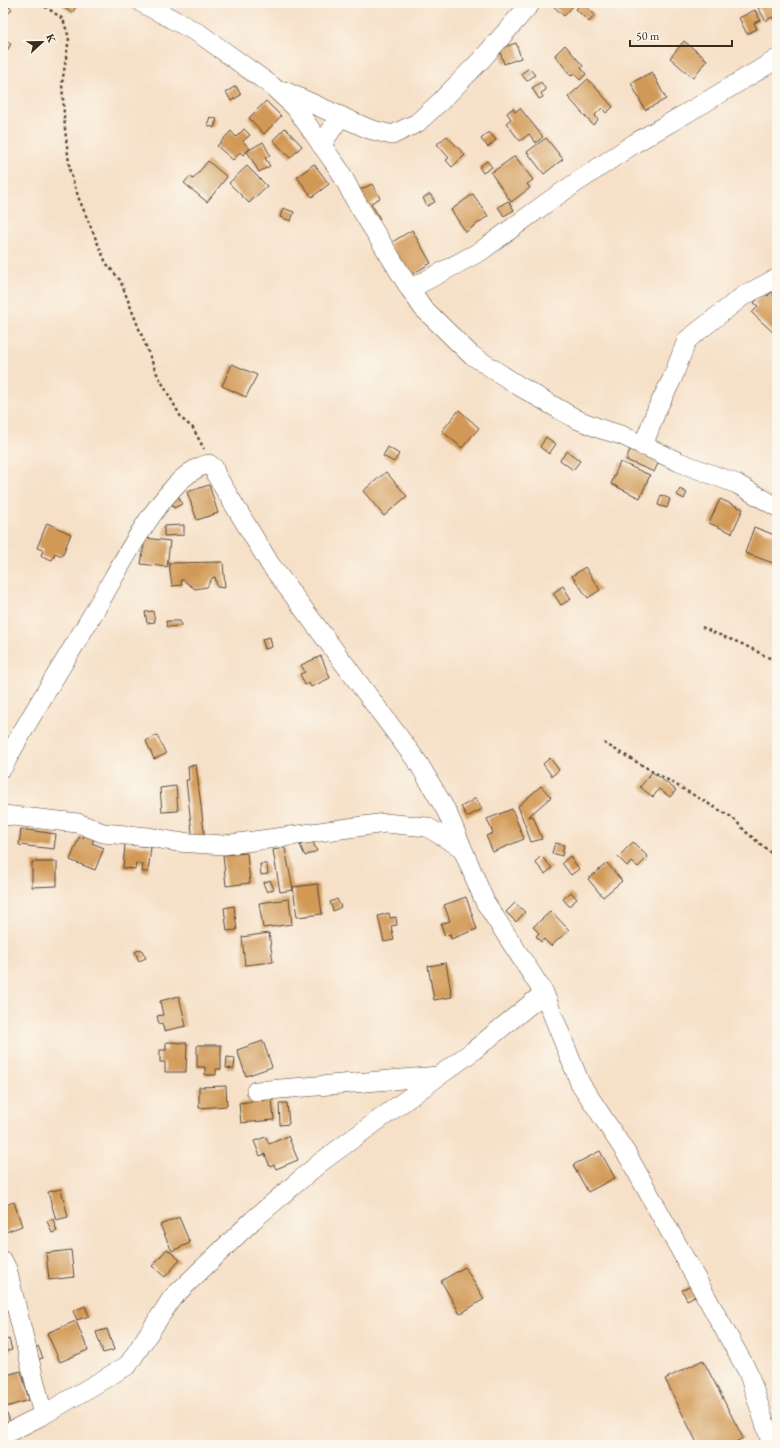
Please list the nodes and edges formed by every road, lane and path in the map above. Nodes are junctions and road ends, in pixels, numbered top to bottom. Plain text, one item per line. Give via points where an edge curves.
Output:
1 (40, 3) edge
2 (142, 3) edge
3 (531, 3) edge
4 (777, 59) edge
5 (272, 86) junction
6 (341, 116) junction
7 (321, 145) junction
8 (774, 284) edge
9 (410, 289) junction
10 (643, 446) junction
11 (209, 464) junction
12 (777, 507) edge
13 (702, 627) dead end
14 (777, 660) edge
15 (604, 742) dead end
16 (3, 766) edge
17 (3, 816) edge
18 (462, 848) junction
19 (777, 858) edge
20 (544, 994) junction
21 (439, 1076) junction
22 (256, 1091) dead end
23 (3, 1261) edge
24 (43, 1415) junction
25 (3, 1435) edge
26 (772, 1445) edge

1 - 11 path via 63,19 69,38 62,84 70,172 79,199 106,263 120,280 156,372 182,419 193,428 205,450
2 - 5 street via 200,34
3 - 6 street via 482,59 417,123 392,135 370,129
4 - 9 street via 635,143 481,251
5 - 6 street
5 - 7 street via 295,107
6 - 7 street
7 - 9 street via 340,170 354,198
8 - 10 street via 743,296 687,340
9 - 10 street via 424,308 470,354 576,419
10 - 12 street via 737,484
11 - 16 street via 188,474 175,485 140,531
11 - 18 street via 214,468 270,564 419,764 448,812
13 - 14 path
15 - 19 path via 733,818
17 - 18 street via 78,823 103,833 224,845 385,823 427,827
18 - 20 street via 485,902
20 - 21 street
20 - 26 street via 580,1083 628,1156 748,1372
21 - 22 street
21 - 24 street via 321,1162 253,1220 172,1298 128,1365
23 - 24 street via 7,1268
24 - 25 street

